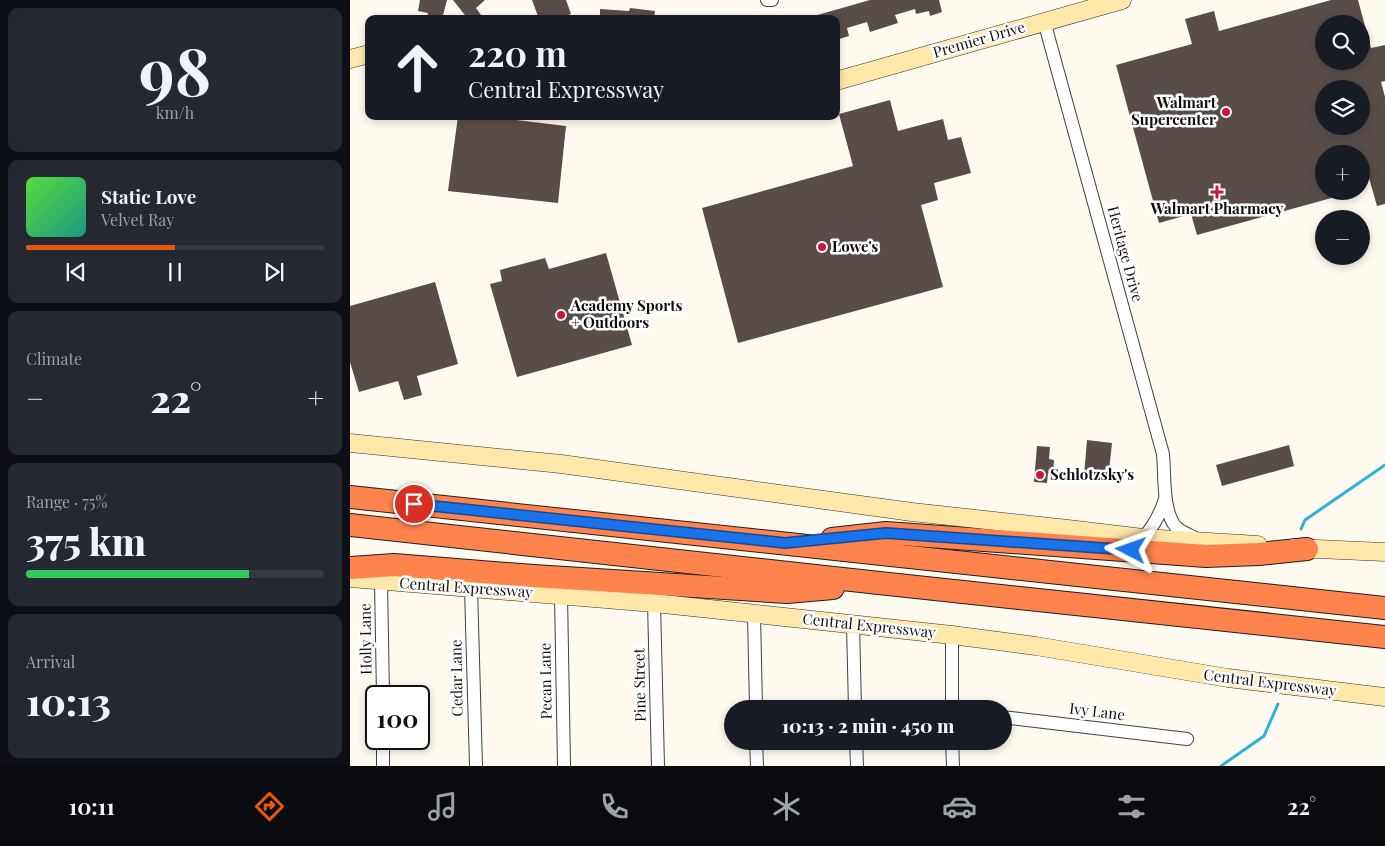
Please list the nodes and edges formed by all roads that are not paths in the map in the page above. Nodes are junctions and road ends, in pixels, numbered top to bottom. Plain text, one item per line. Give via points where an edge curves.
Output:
1 (767, 0) edge
2 (772, 0) edge
3 (1122, 0) edge
4 (1044, 21) junction
5 (365, 55) edge
6 (350, 59) edge
7 (840, 81) edge
8 (350, 443) edge
9 (1166, 496) junction
10 (350, 497) edge
11 (350, 525) edge
12 (1143, 538) junction
13 (1202, 541) junction
14 (785, 543) junction
15 (1307, 549) junction
16 (1385, 552) edge
17 (350, 568) edge
18 (350, 578) edge
19 (381, 581) junction
20 (879, 584) junction
21 (471, 588) junction
22 (561, 595) junction
23 (654, 603) junction
24 (1385, 608) edge
25 (754, 614) junction
26 (853, 625) junction
27 (952, 635) junction
28 (1385, 636) edge
29 (383, 685) edge
30 (1385, 697) edge
31 (756, 700) edge
32 (855, 700) edge
33 (952, 700) edge
34 (1012, 717) edge
35 (1187, 739) dead end
36 (383, 750) edge
37 (756, 750) edge
38 (856, 750) edge
39 (952, 750) edge
40 (384, 766) edge
41 (476, 766) edge
42 (564, 766) edge
43 (658, 766) edge
44 (757, 766) edge
45 (857, 766) edge
46 (953, 766) edge

1 - 2 street
3 - 4 main road, Premier Drive
4 - 7 main road, Premier Drive
4 - 9 street, Heritage Drive via 1163,454
5 - 6 main road
8 - 12 main road via 561,464 912,512
9 - 12 street, Heritage Drive via 1159,517
9 - 13 street, Heritage Drive via 1177,528
10 - 14 highway
11 - 20 highway
12 - 13 main road
13 - 15 main road
14 - 15 highway via 886,533 1206,556
14 - 24 highway
15 - 16 main road
17 - 20 highway via 394,565 787,592
18 - 19 main road, Central Expressway
19 - 21 main road, Central Expressway
19 - 29 street, Holly Lane
20 - 28 highway
21 - 22 main road, Central Expressway
21 - 41 street, Cedar Lane
22 - 23 main road, Central Expressway
22 - 42 street, Pecan Lane
23 - 25 main road, Central Expressway
23 - 43 street, Pine Street
25 - 26 main road, Central Expressway
25 - 31 street
26 - 27 main road, Central Expressway
26 - 32 street
27 - 30 main road, Central Expressway via 1228,678
27 - 33 street
34 - 35 street, Ivy Lane
36 - 40 street
37 - 44 street
38 - 45 street
39 - 46 street

